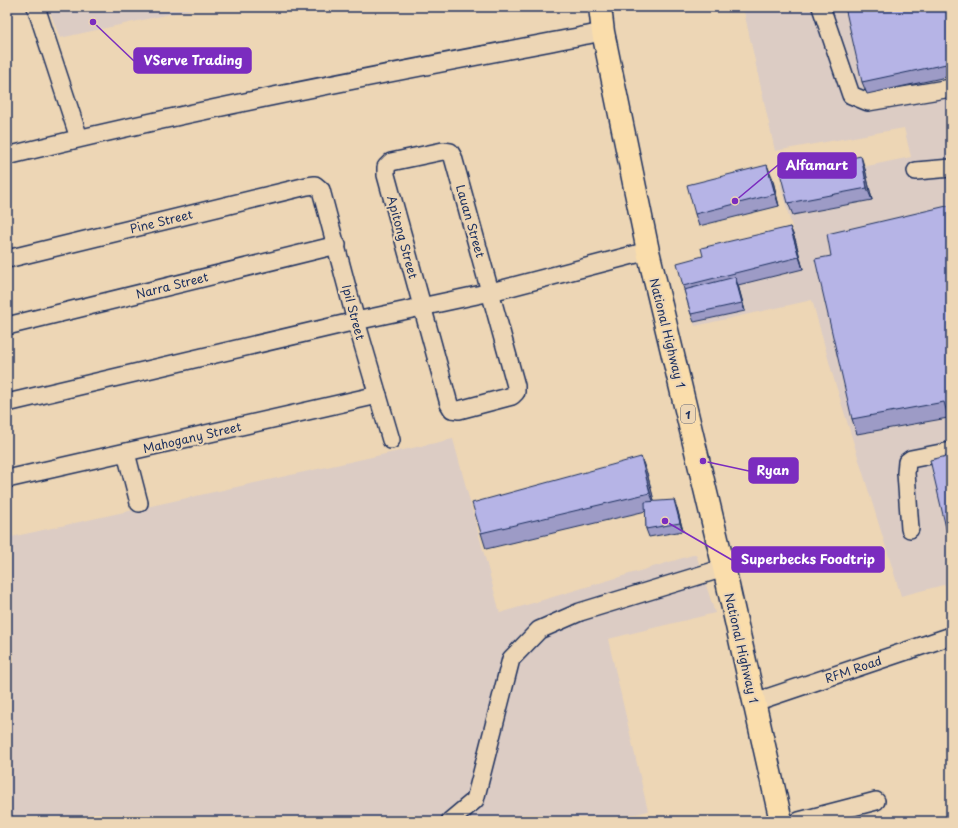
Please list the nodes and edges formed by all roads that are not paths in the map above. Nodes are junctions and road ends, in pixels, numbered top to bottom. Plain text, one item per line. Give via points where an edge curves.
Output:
1 (36, 7) edge
2 (600, 7) edge
3 (821, 7) edge
4 (603, 32) junction
5 (951, 88) edge
6 (79, 138) junction
7 (7, 156) edge
8 (386, 167) joint
9 (951, 168) edge
10 (916, 171) dead end
11 (315, 185) joint
12 (337, 245) junction
13 (648, 251) junction
14 (7, 259) edge
15 (491, 292) junction
16 (422, 307) junction
17 (356, 321) junction
18 (7, 326) edge
19 (378, 395) junction
20 (7, 403) edge
21 (391, 440) dead end
22 (951, 451) edge
23 (126, 453) junction
24 (7, 479) edge
25 (138, 503) dead end
26 (910, 529) dead end
27 (724, 568) junction
28 (951, 636) edge
29 (755, 702) junction
30 (876, 801) dead end
31 (450, 821) edge
32 (781, 821) edge
33 (799, 821) edge

1 - 6 street
2 - 4 highway, National Highway 1 / 1
3 - 5 street via 851,95 868,102
4 - 6 street
4 - 13 highway, National Highway 1 / 1
6 - 7 street
8 - 15 street, Lauan Street via 391,162 450,152
8 - 16 street, Apitong Street
9 - 10 street
11 - 12 street, Ipil Street via 321,190
11 - 14 street, Pine Street
12 - 17 street, Ipil Street
12 - 18 street, Narra Street
13 - 15 street
13 - 27 highway, National Highway 1 / 1
15 - 16 street
15 - 16 street, Lauan Street via 516,392 512,396 459,410 452,409 449,404
16 - 17 street
17 - 19 street, Ipil Street
17 - 20 street
19 - 21 street, Ipil Street
19 - 23 street, Mahogany Street
22 - 26 street via 915,458 908,462 906,474
23 - 24 street, Mahogany Street
23 - 25 street
27 - 29 highway, National Highway 1 / 1
27 - 31 street via 580,612 539,630 511,659 475,800
28 - 29 street, RFM Road
29 - 32 highway, National Highway 1 / 1
30 - 33 street

